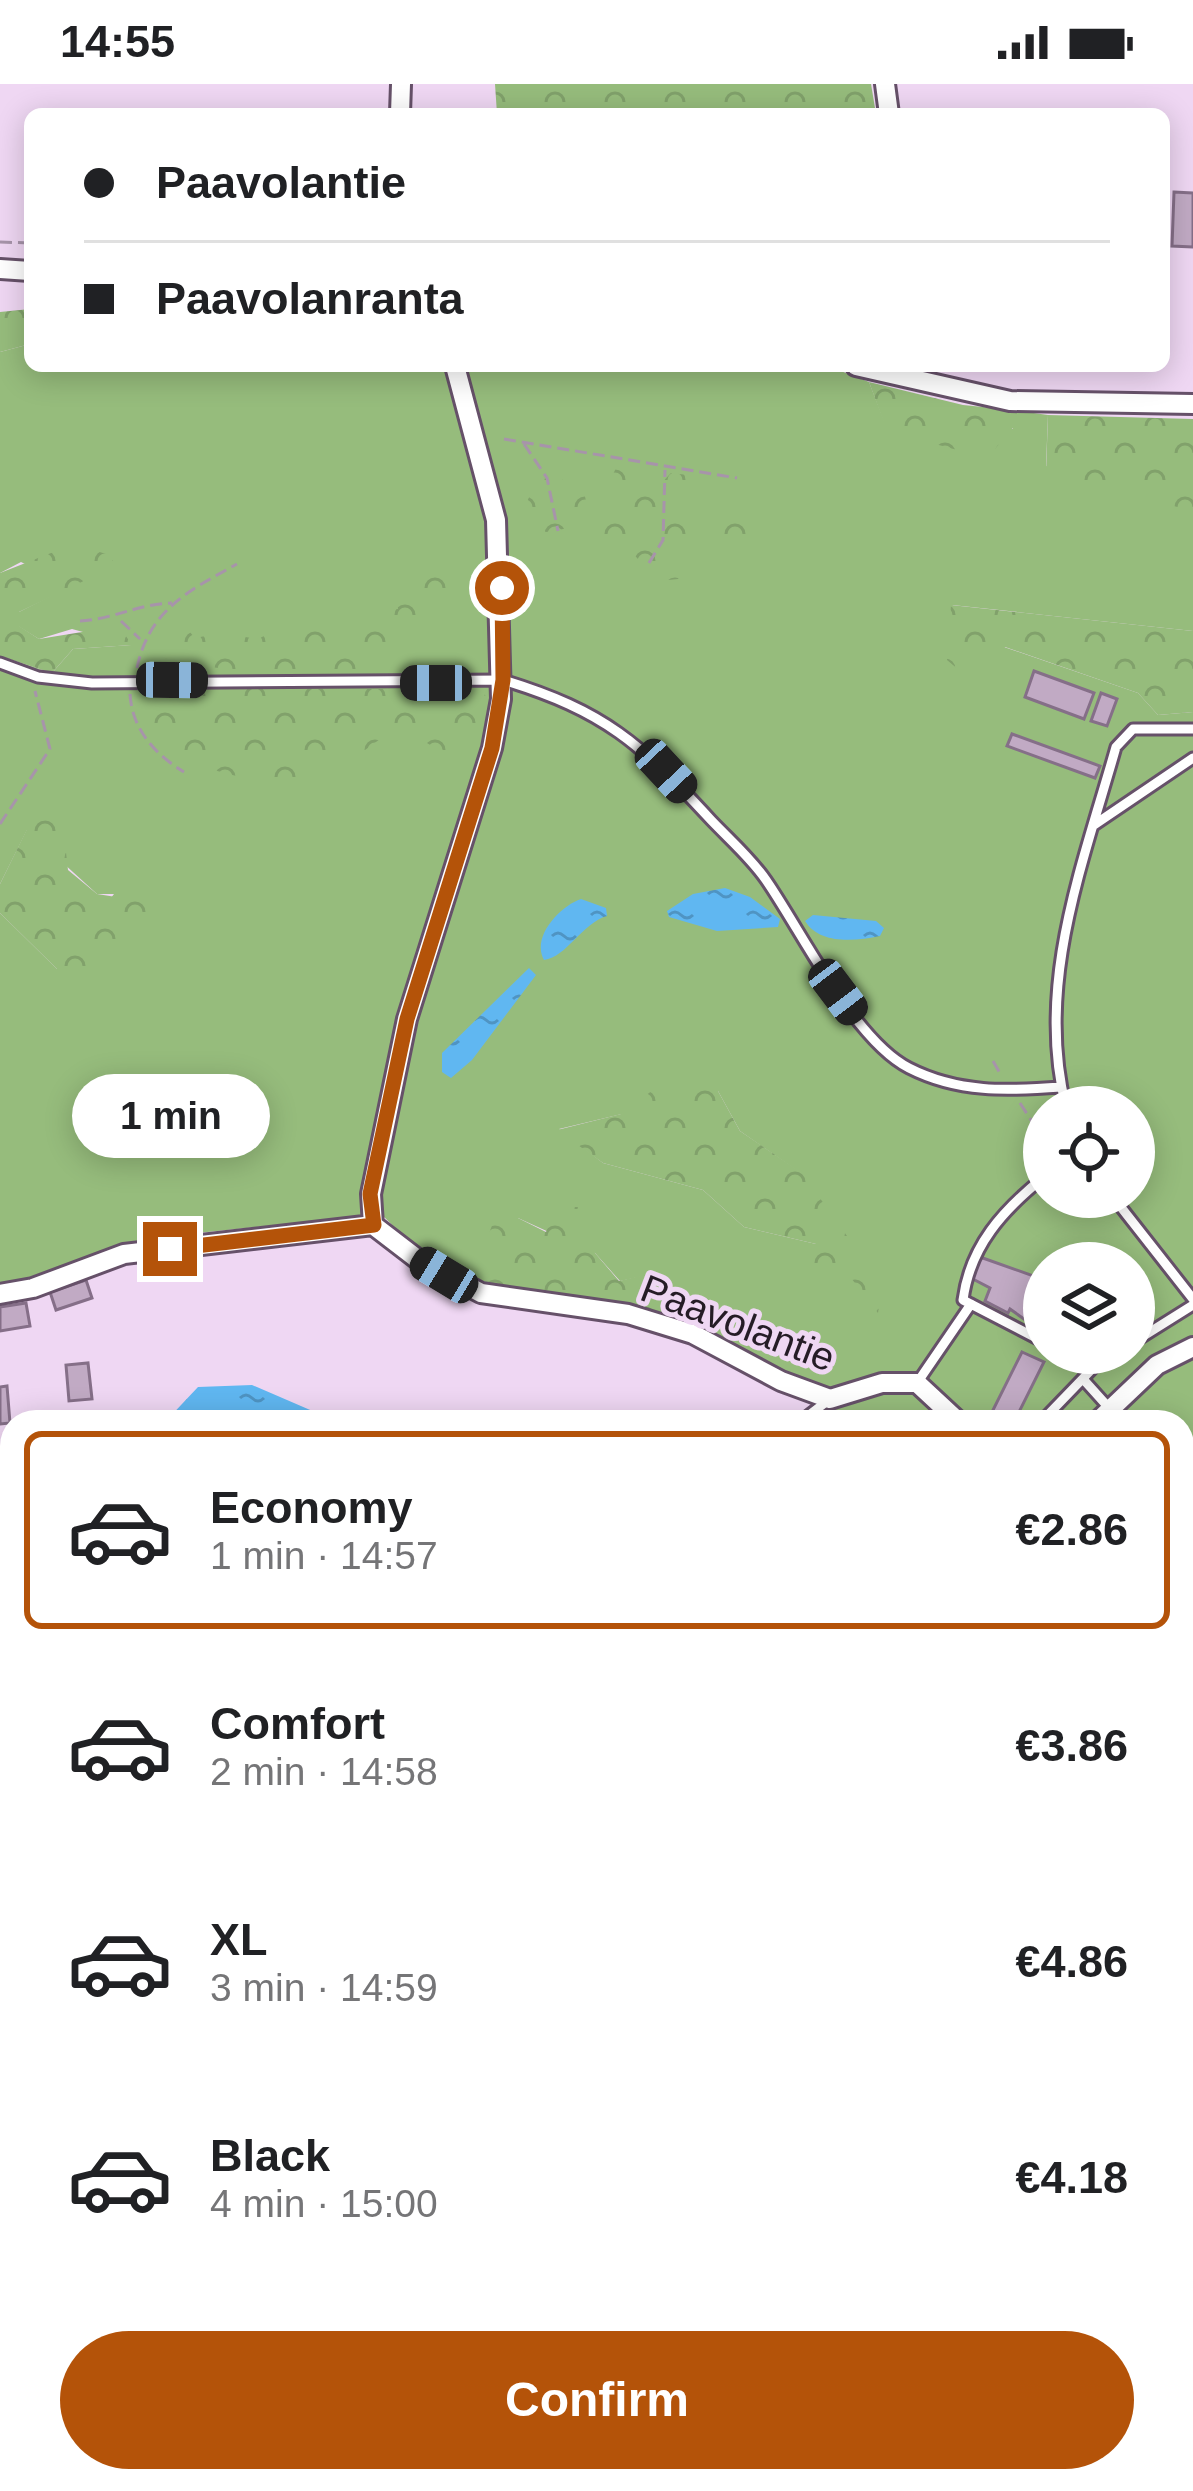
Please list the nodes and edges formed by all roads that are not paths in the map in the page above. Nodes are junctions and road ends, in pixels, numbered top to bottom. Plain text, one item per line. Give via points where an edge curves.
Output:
1 (456, 372) edge
2 (925, 376) edge
3 (1193, 404) edge
4 (0, 663) edge
5 (503, 680) junction
6 (1193, 729) edge
7 (1193, 758) edge
8 (1094, 825) junction
9 (1061, 1086) edge
10 (1023, 1087) edge
11 (1023, 1198) edge
12 (1129, 1218) edge
13 (374, 1225) junction
14 (0, 1294) edge
15 (1193, 1302) edge
16 (971, 1304) junction
17 (1155, 1328) edge
18 (1023, 1331) edge
19 (1193, 1347) edge
20 (1087, 1374) edge
21 (1083, 1378) junction
22 (917, 1383) junction
23 (830, 1399) junction
24 (816, 1410) edge
25 (946, 1410) edge
26 (1052, 1410) edge
27 (1101, 1410) edge
28 (1110, 1410) edge

1 - 5 street via 496,520
2 - 3 street via 1010,401
4 - 5 lane via 92,683
5 - 10 lane via 617,726 666,771 764,877 818,965 904,1066 957,1088
5 - 13 street via 492,748 407,1019 370,1194
6 - 8 lane via 1133,730 1116,747
7 - 8 lane
8 - 9 lane via 1054,994
11 - 16 lane via 990,1229 966,1279 963,1300
12 - 15 lane
13 - 14 street via 124,1254
13 - 23 street, Paavolantie via 481,1293 628,1314 693,1334
15 - 17 lane
16 - 18 lane
16 - 22 lane
19 - 28 street via 1157,1366
20 - 21 lane
21 - 26 lane
21 - 27 lane
22 - 23 street, Paavolantie via 881,1383
22 - 25 street
23 - 24 lane

